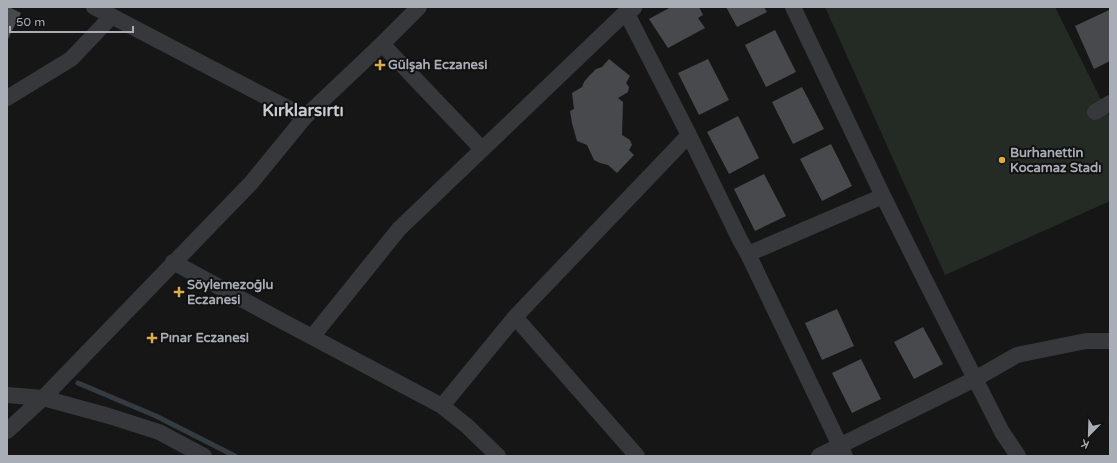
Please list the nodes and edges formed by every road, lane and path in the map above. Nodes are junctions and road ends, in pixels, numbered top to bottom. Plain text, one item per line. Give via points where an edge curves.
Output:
1 (94, 7) edge
2 (419, 7) edge
3 (792, 7) edge
4 (631, 10) edge
5 (112, 16) junction
6 (382, 44) junction
7 (7, 98) edge
8 (1110, 102) edge
9 (1095, 112) dead end
10 (306, 117) junction
11 (689, 135) junction
12 (482, 149) junction
13 (883, 196) junction
14 (748, 254) junction
15 (173, 262) junction
16 (515, 317) junction
17 (312, 337) junction
18 (1110, 341) edge
19 (975, 379) junction
20 (7, 395) edge
21 (43, 398) junction
22 (442, 406) junction
23 (7, 431) edge
24 (842, 451) edge
25 (204, 456) edge
26 (498, 456) edge
27 (637, 456) edge
28 (819, 456) edge
29 (1018, 456) edge

1 - 5 street
2 - 6 street
3 - 13 street
4 - 11 street
4 - 12 street
5 - 7 street via 71,59
5 - 10 street
6 - 10 street
6 - 12 street
8 - 9 street
10 - 15 street via 251,183
11 - 14 street
11 - 16 street
12 - 17 street via 399,229
13 - 14 street
13 - 19 street
14 - 24 street
15 - 17 street
15 - 21 street
16 - 22 street
16 - 27 street
17 - 22 street
18 - 19 street via 1086,341 1017,355
19 - 24 street
19 - 29 street via 1002,432
20 - 21 street
21 - 23 street
21 - 25 street via 159,432
22 - 26 street
24 - 28 street

